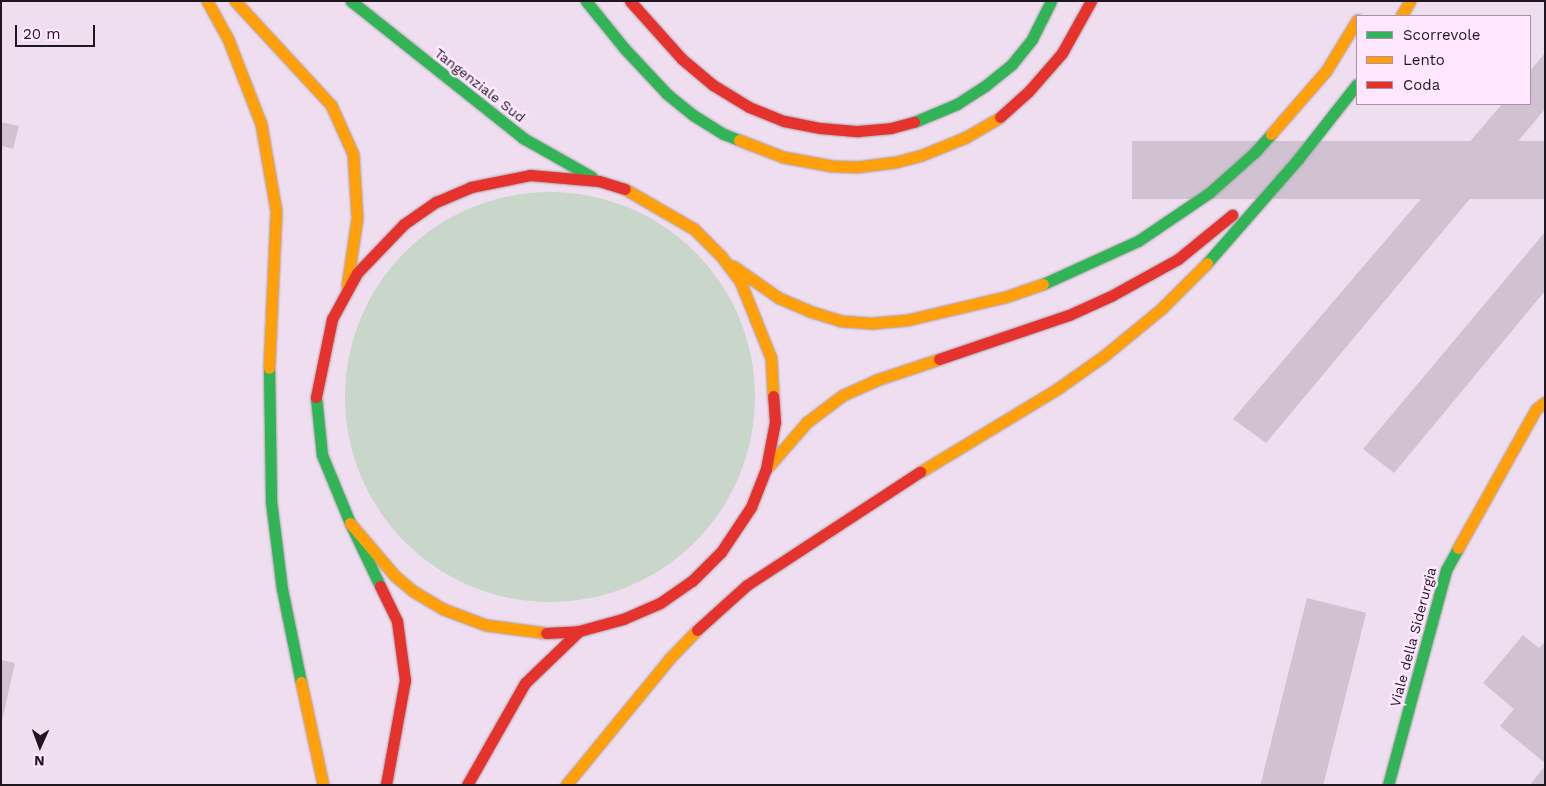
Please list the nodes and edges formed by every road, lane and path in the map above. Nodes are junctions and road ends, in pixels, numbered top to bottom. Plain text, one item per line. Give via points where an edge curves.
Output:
1 (207, 1) edge
2 (235, 1) edge
3 (351, 1) edge
4 (586, 1) edge
5 (630, 1) edge
6 (1051, 1) edge
7 (1091, 1) edge
8 (1410, 1) edge
9 (1402, 15) edge
10 (1356, 22) edge
11 (1356, 85) edge
12 (1298, 159) junction
13 (599, 181) junction
14 (721, 256) junction
15 (346, 290) junction
16 (1545, 402) edge
17 (766, 469) junction
18 (350, 523) junction
19 (579, 630) junction
20 (322, 785) edge
21 (386, 785) edge
22 (466, 785) edge
23 (566, 785) edge
24 (1388, 785) edge

1 - 20 main road via 228,39 261,124 276,211 269,360 271,501 282,589
2 - 15 main road via 331,105 353,154 358,218
3 - 13 main road, Tangenziale Sud via 523,138
4 - 7 main road via 667,94 693,115 724,134 783,157 856,167 922,155 966,137 997,119 1028,92 1062,53
5 - 6 main road via 682,59 749,107 784,121 858,131 891,128 923,119 957,104 985,86 1012,64 1032,39
8 - 9 main road
10 - 14 main road via 1326,71 1255,152 1209,193 1138,241 1060,278 995,300 907,320 873,324 841,320 779,298
11 - 12 main road
12 - 17 main road via 1178,259 1069,315 876,380 843,395 808,422
12 - 23 main road via 1210,260 1161,309 1105,355 1057,389 818,537 740,591 669,660
13 - 14 main road via 632,192 694,229
13 - 15 main road via 530,176 471,187 436,202 404,224 357,273
14 - 17 main road via 740,282 771,358 775,422
15 - 18 main road via 332,319 316,396 322,455
16 - 24 main road, Viale della Siderurgia via 1536,409 1446,570
17 - 19 main road via 751,507 721,552 692,581 660,603 623,619
18 - 19 main road via 395,576 444,609 486,625 539,633
18 - 21 main road via 396,621 405,680
19 - 22 main road via 525,683

